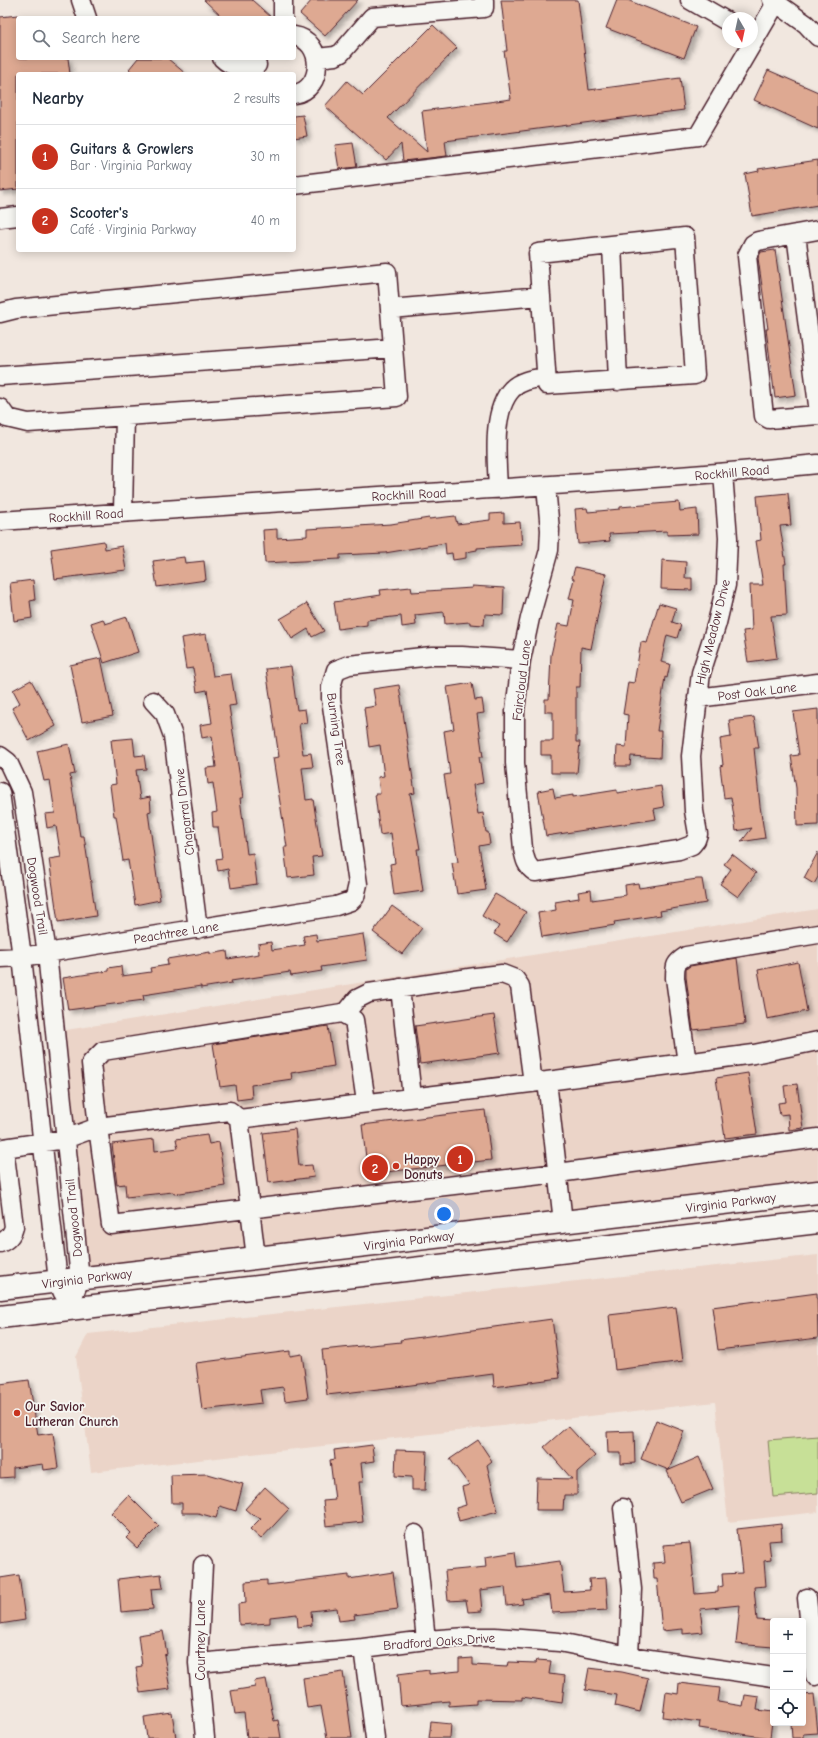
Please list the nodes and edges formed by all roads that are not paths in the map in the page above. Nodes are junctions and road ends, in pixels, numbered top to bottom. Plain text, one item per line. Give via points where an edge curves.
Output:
1 (81, 0) edge
2 (283, 0) edge
3 (484, 0) edge
4 (690, 0) edge
5 (774, 1) edge
6 (86, 16) edge
7 (284, 16) edge
8 (722, 19) edge
9 (758, 30) edge
10 (296, 36) edge
11 (818, 37) edge
12 (748, 48) edge
13 (317, 58) junction
14 (224, 60) edge
15 (258, 66) edge
16 (296, 94) edge
17 (296, 185) edge
18 (16, 216) edge
19 (0, 218) edge
20 (818, 230) edge
21 (796, 234) junction
22 (612, 245) junction
23 (541, 296) junction
24 (390, 309) junction
25 (0, 313) edge
26 (393, 348) junction
27 (0, 376) edge
28 (546, 377) junction
29 (618, 380) junction
30 (818, 405) edge
31 (0, 408) edge
32 (818, 415) edge
33 (125, 416) junction
34 (818, 464) edge
35 (723, 473) junction
36 (546, 486) junction
37 (498, 489) junction
38 (123, 512) junction
39 (0, 521) edge
40 (521, 660) junction
41 (818, 683) edge
42 (696, 698) junction
43 (153, 701) dead end
44 (0, 756) edge
45 (22, 792) junction
46 (0, 794) edge
47 (535, 872) joint
48 (351, 901) joint
49 (198, 929) junction
50 (818, 934) edge
51 (47, 953) junction
52 (22, 957) junction
53 (0, 958) edge
54 (400, 988) junction
55 (345, 1014) junction
56 (818, 1041) edge
57 (686, 1063) junction
58 (540, 1082) junction
59 (412, 1097) junction
60 (366, 1102) junction
61 (239, 1119) junction
62 (98, 1127) junction
63 (818, 1138) edge
64 (66, 1140) junction
65 (44, 1143) junction
66 (558, 1173) junction
67 (818, 1192) edge
68 (250, 1209) junction
69 (563, 1222) junction
70 (818, 1222) edge
71 (0, 1243) edge
72 (566, 1251) junction
73 (256, 1258) junction
74 (69, 1280) junction
75 (0, 1288) edge
76 (68, 1309) junction
77 (0, 1317) edge
78 (623, 1508) dead end
79 (415, 1534) dead end
80 (203, 1566) dead end
81 (807, 1598) dead end
82 (426, 1640) junction
83 (363, 1648) junction
84 (630, 1656) junction
85 (198, 1663) junction
86 (812, 1676) edge
87 (770, 1678) edge
88 (206, 1738) edge
89 (375, 1738) edge

1 - 6 street
2 - 7 street
3 - 13 street via 484,8 372,17 341,53
4 - 8 street
5 - 9 street
5 - 11 street via 806,24
10 - 13 street via 310,45
12 - 17 street via 698,136
13 - 16 street via 317,72 310,85
14 - 15 street via 232,66
18 - 19 street
20 - 21 street
21 - 30 street
21 - 32 street via 758,241 753,244 747,256 764,416 769,419
22 - 23 street via 538,253
22 - 29 street
22 - 29 street via 685,237 695,375
23 - 24 street
23 - 28 street
24 - 25 street via 387,272
24 - 26 street
26 - 27 street
26 - 33 street via 397,397
28 - 29 street via 547,385
28 - 37 street via 526,380 512,389 500,409 497,442
31 - 33 street via 7,418 28,423
33 - 38 street
34 - 35 street, Rockhill Road
35 - 36 street, Rockhill Road
35 - 42 street, High Meadow Drive via 728,538 726,585 717,623 704,657
36 - 37 street, Rockhill Road
36 - 40 street, Faircloud Lane via 549,550
37 - 38 street, Rockhill Road
38 - 39 street, Rockhill Road
40 - 47 street, Faircloud Lane via 515,711 515,763 523,849 526,862
40 - 48 street, Burning Tree via 432,656 349,665 336,670 331,687 331,699 358,884 355,898
41 - 42 street, Post Oak Lane
42 - 47 street, High Meadow Drive via 691,756 698,834 692,845 679,850
43 - 49 street, Chaparral Drive via 165,714 174,736
44 - 45 street, Dogwood Trail via 8,762
45 - 46 street via 17,795
45 - 51 street, Dogwood Trail
46 - 52 street, Dogwood Trail
48 - 49 street, Peachtree Lane
49 - 51 street, Peachtree Lane
50 - 57 street via 686,956 678,961 675,966
51 - 52 street, Peachtree Lane
51 - 64 street, Dogwood Trail
52 - 53 street, Peachtree Lane
52 - 65 street, Dogwood Trail
54 - 55 street via 369,993 357,999
54 - 58 street via 502,974 516,979 520,986
54 - 59 street
55 - 60 street via 354,1020
55 - 62 street via 103,1051 91,1063
56 - 57 street via 754,1054
57 - 58 street
58 - 59 street
58 - 66 street
59 - 60 street
60 - 61 street
61 - 62 street via 230,1111
61 - 68 street
62 - 64 street
62 - 68 street via 111,1225
63 - 66 street
64 - 65 street
64 - 74 street, Dogwood Trail
65 - 71 street via 4,1148 14,1227 6,1240
65 - 74 street, Dogwood Trail
66 - 68 street
66 - 69 street
67 - 69 main road, Virginia Parkway
68 - 73 street
69 - 72 main road
69 - 73 main road, Virginia Parkway
70 - 72 main road
72 - 76 main road
73 - 74 main road, Virginia Parkway
74 - 75 main road, Virginia Parkway
74 - 76 street, Dogwood Trail
76 - 77 main road
78 - 84 street via 632,1589
79 - 82 street
80 - 85 street, Courtney Lane
81 - 86 street
82 - 83 street, Bradford Oaks Drive
82 - 84 street, Bradford Oaks Drive via 503,1637 559,1642
83 - 85 street, Bradford Oaks Drive
83 - 89 street
84 - 87 street, Bradford Oaks Drive
85 - 88 street, Courtney Lane

